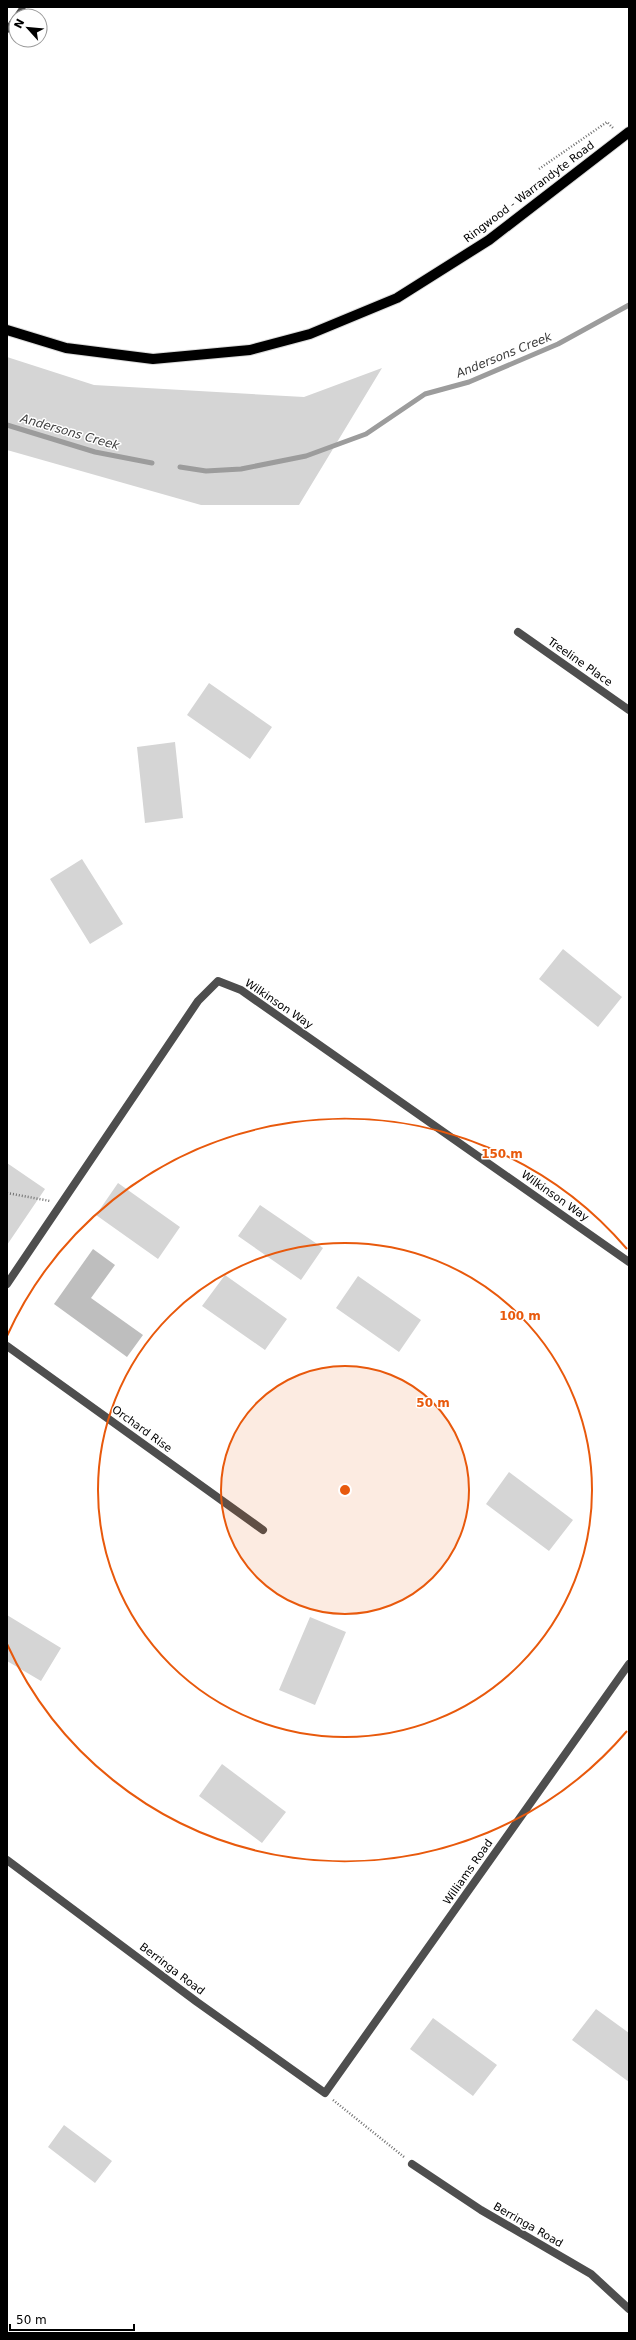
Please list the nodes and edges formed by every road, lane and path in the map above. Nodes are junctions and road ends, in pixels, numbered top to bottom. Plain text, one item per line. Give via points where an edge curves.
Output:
1 (625, 134) edge
2 (539, 169) dead end
3 (7, 330) edge
4 (518, 632) dead end
5 (629, 710) edge
6 (7, 1193) edge
7 (61, 1204) junction
8 (629, 1262) edge
9 (7, 1284) edge
10 (7, 1346) edge
11 (263, 1530) dead end
12 (629, 1664) edge
13 (7, 1860) edge
14 (325, 2093) junction
15 (412, 2164) joint
16 (629, 2309) edge

1 - 2 path via 607,122
1 - 3 main road, Ringwood - Warrandyte Road via 489,240 397,298 310,334 250,350 153,359 66,348
4 - 5 street, Treeline Place
6 - 7 path
7 - 8 street, Wilkinson Way via 198,1001 218,981 241,990
7 - 9 street, Wilkinson Way
10 - 11 street, Orchard Rise
12 - 14 street, Williams Road
13 - 14 street, Berringa Road via 197,2002
14 - 15 path
15 - 16 street, Berringa Road via 481,2210 591,2274

